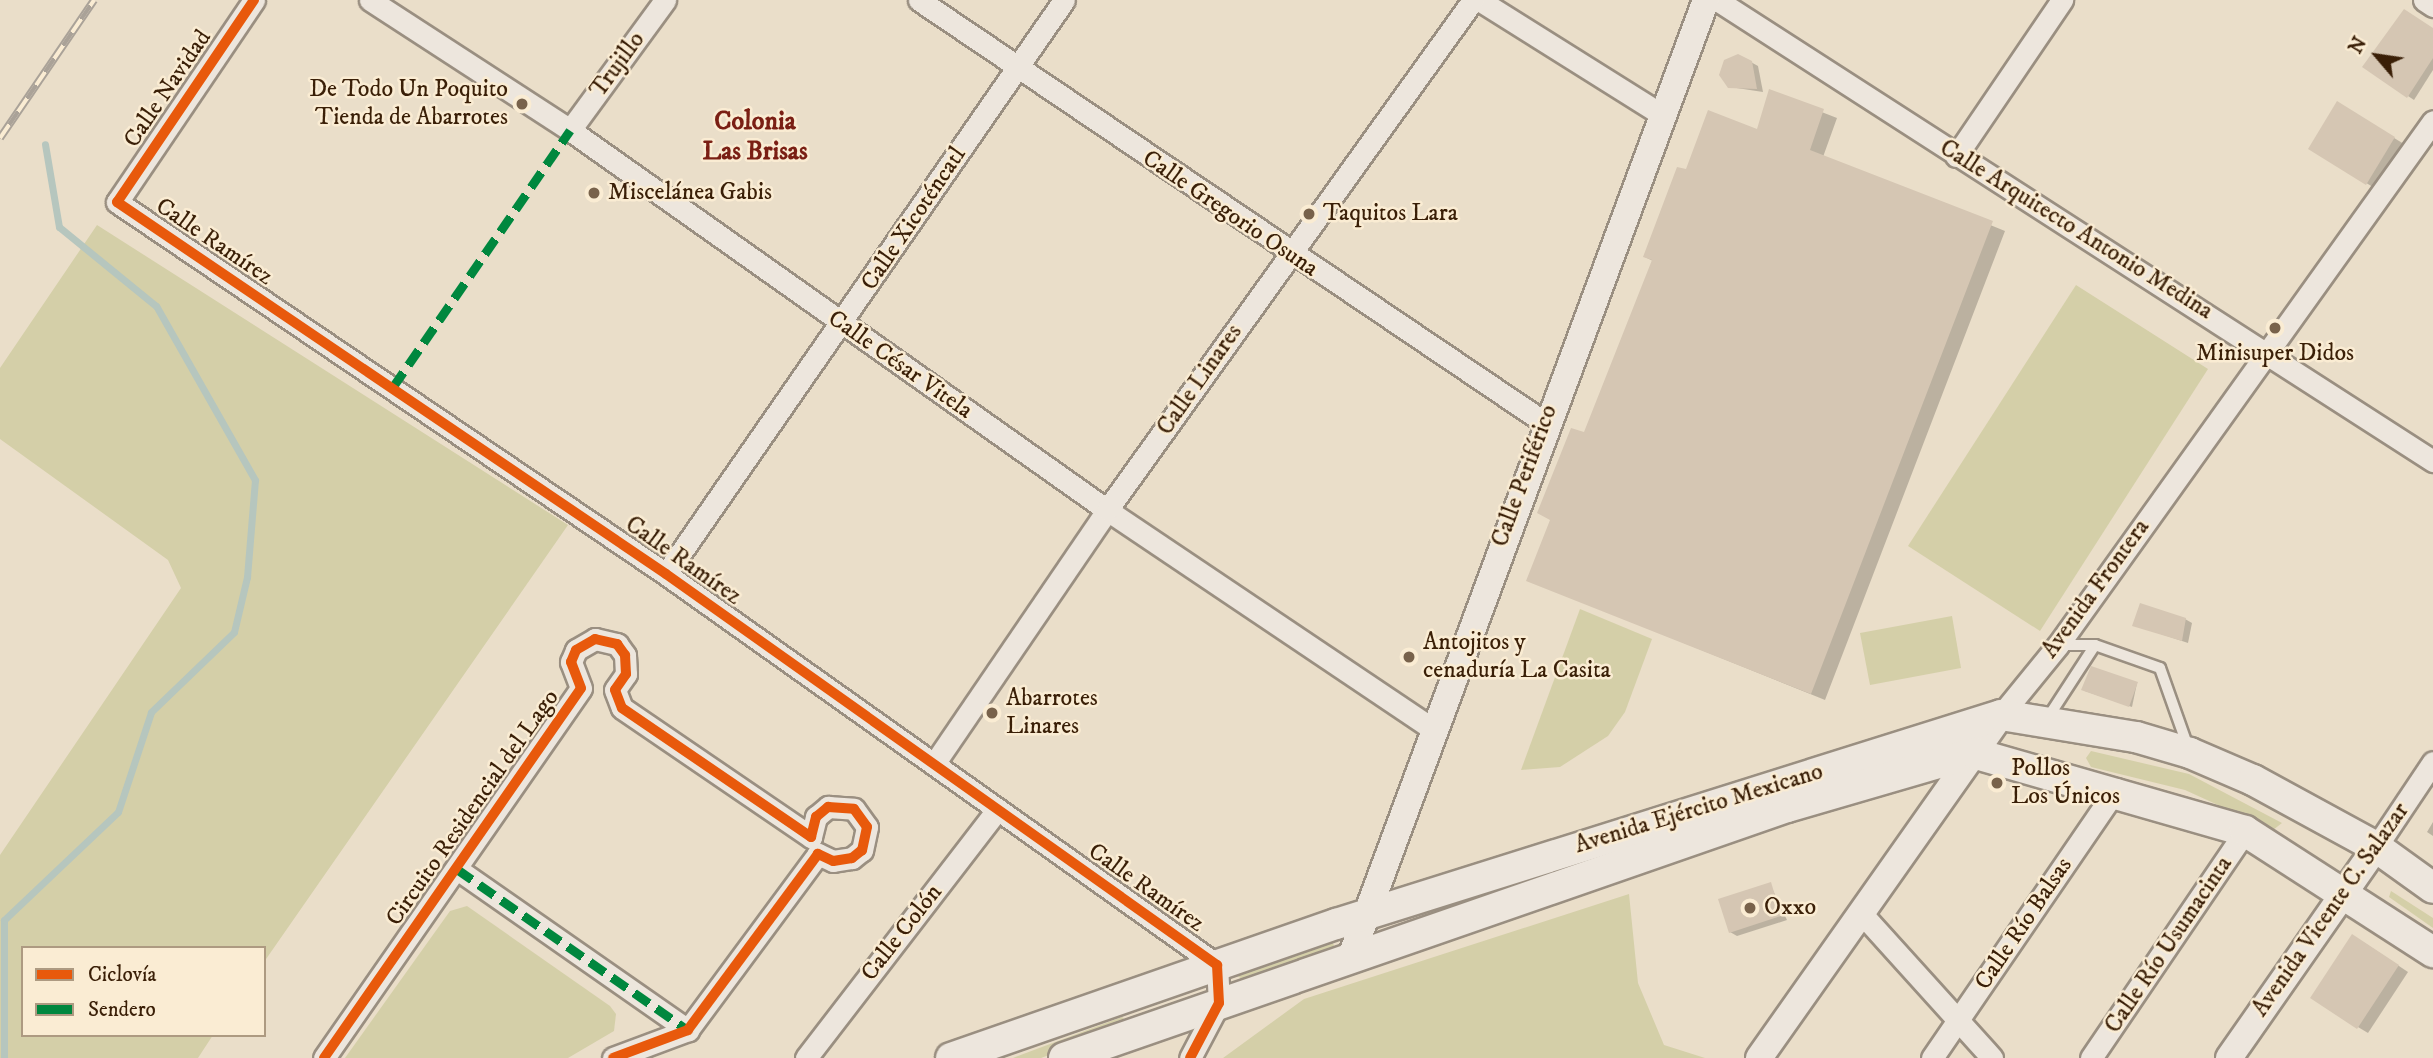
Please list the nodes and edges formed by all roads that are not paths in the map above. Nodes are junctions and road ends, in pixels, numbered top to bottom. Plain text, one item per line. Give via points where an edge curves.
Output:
1 (254, 0) edge
2 (370, 0) edge
3 (666, 0) edge
4 (919, 0) edge
5 (1064, 0) edge
6 (1473, 0) edge
7 (1479, 0) edge
8 (1706, 0) edge
9 (1717, 0) edge
10 (2063, 0) edge
11 (2424, 0) edge
12 (2433, 6) edge
13 (1016, 68) junction
14 (1662, 115) junction
15 (2433, 121) edge
16 (570, 130) junction
17 (1956, 156) junction
18 (117, 202) joint
19 (1289, 255) junction
20 (843, 326) junction
21 (2266, 349) junction
22 (1545, 422) junction
23 (2433, 461) edge
24 (1107, 510) junction
25 (666, 574) junction
26 (2058, 645) junction
27 (2095, 645) junction
28 (2001, 715) junction
29 (2047, 719) junction
30 (1431, 728) junction
31 (1973, 753) junction
32 (2190, 753) junction
33 (2433, 762) edge
34 (934, 764) junction
35 (2116, 789) junction
36 (998, 809) junction
37 (2245, 831) junction
38 (2376, 847) junction
39 (457, 869) junction
40 (2433, 888) edge
41 (2346, 892) junction
42 (1862, 914) junction
43 (1361, 916) junction
44 (2433, 952) edge
45 (1352, 954) junction
46 (1217, 965) junction
47 (1219, 1003) junction
48 (1958, 1021) junction
49 (688, 1030) junction
50 (324, 1058) edge
51 (613, 1058) edge
52 (806, 1058) edge
53 (951, 1058) edge
54 (1064, 1058) edge
55 (1190, 1058) edge
56 (1759, 1058) edge
57 (1932, 1058) edge
58 (1992, 1058) edge
59 (2091, 1058) edge
60 (2229, 1058) edge

1 - 18 street, Calle Navidad
2 - 16 street, Calle César Vitela
3 - 16 street, Trujillo
4 - 13 street, Calle Gregorio Osuna
5 - 13 street, Calle Xicoténcatl
6 - 19 street, Calle Linares
7 - 14 street
8 - 14 street, Calle Periférico
9 - 17 street, Calle Arquitecto Antonio Medina
10 - 17 street
11 - 12 street
13 - 19 street, Calle Gregorio Osuna
13 - 20 street, Calle Xicoténcatl
14 - 22 street, Calle Periférico
15 - 21 street, Avenida Frontera
16 - 20 street, Calle César Vitela
17 - 21 street, Calle Arquitecto Antonio Medina
18 - 25 street, Calle Ramírez
19 - 22 street, Calle Gregorio Osuna
19 - 24 street, Calle Linares
20 - 24 street, Calle César Vitela
20 - 25 street, Calle Xicoténcatl
21 - 23 street, Calle Arquitecto Antonio Medina
21 - 26 street, Avenida Frontera
22 - 30 street, Calle Periférico
24 - 30 street, Calle César Vitela
24 - 34 street, Calle Linares
25 - 34 street, Calle Ramírez
26 - 27 lane
26 - 28 street, Avenida Frontera
27 - 29 lane
27 - 32 lane via 2160,668
28 - 29 main road, Avenida Ejército Mexicano
28 - 31 street, Avenida Frontera
28 - 43 main road, Avenida Ejército Mexicano
29 - 32 main road, Avenida Ejército Mexicano
30 - 43 street, Calle Periférico
31 - 35 main road
31 - 42 street, Avenida Frontera
31 - 45 main road, Avenida Ejército Mexicano via 1787,807
32 - 38 main road, Avenida Ejército Mexicano via 2253,780
33 - 38 street, Avenida Vicente C. Salazar
34 - 36 street, Calle Ramírez
35 - 37 main road
35 - 48 street, Calle Río Balsas
36 - 46 street, Calle Ramírez
36 - 52 street, Calle Colón
37 - 41 main road
37 - 59 street, Calle Río Usumacinta
38 - 40 main road, Avenida Ejército Mexicano
38 - 41 street, Avenida Vicente C. Salazar
39 - 49 street, Circuito Residencial del Lago
39 - 49 street, Circuito Residencial del Lago via 581,688 571,663 576,650 595,639 617,645 625,655 626,674 615,690 622,708 811,837 816,817 828,807 854,809 867,827 862,850 833,861 818,854
39 - 50 street, Circuito Residencial del Lago
41 - 44 main road
41 - 60 street, Avenida Vicente C. Salazar
42 - 48 street
42 - 56 street, Avenida Frontera
43 - 45 street, Calle Periférico
43 - 46 main road, Avenida Ejército Mexicano
45 - 47 main road, Avenida Ejército Mexicano
46 - 47 street
46 - 53 main road, Avenida Ejército Mexicano
47 - 54 main road, Avenida Ejército Mexicano
47 - 55 street
48 - 57 street, Calle Río Balsas
48 - 58 street
49 - 51 street

